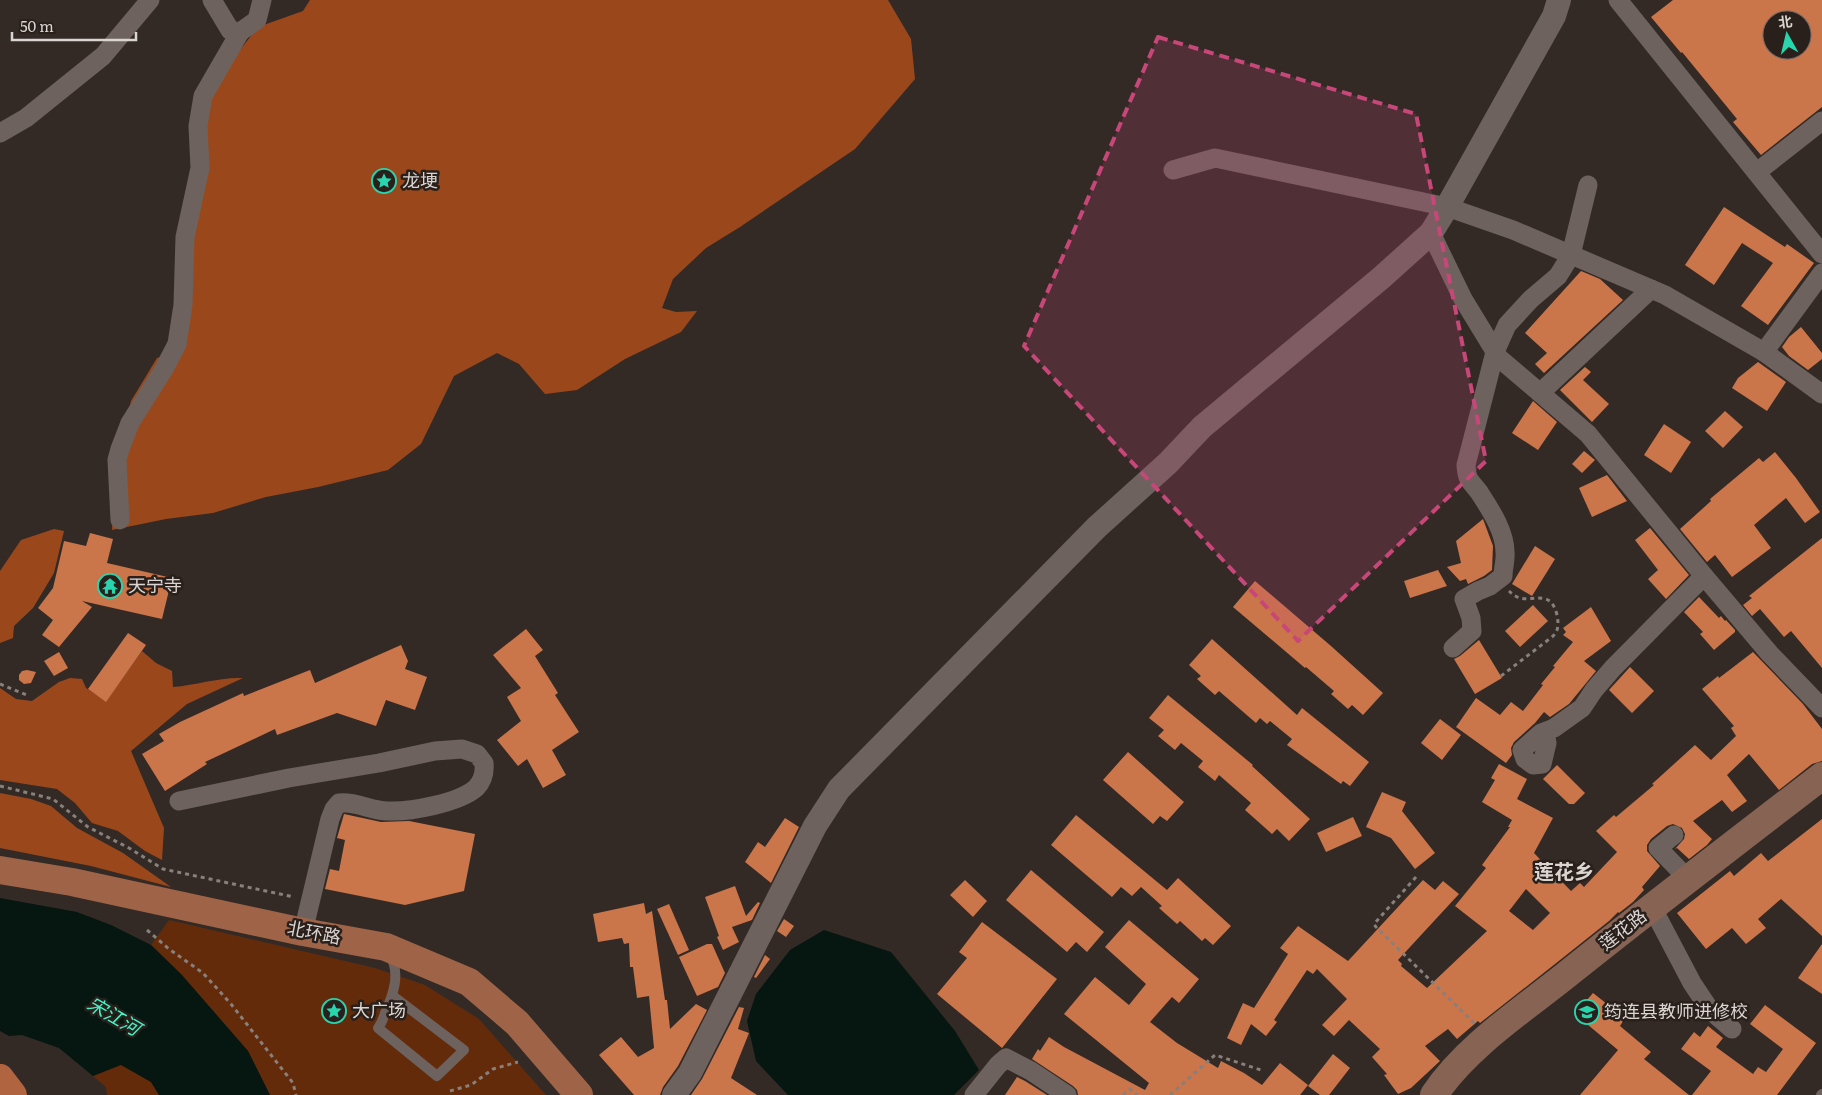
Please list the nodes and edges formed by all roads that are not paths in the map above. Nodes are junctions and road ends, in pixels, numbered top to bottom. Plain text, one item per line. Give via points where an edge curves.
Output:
1 (150, 0) edge
2 (212, 0) edge
3 (262, 0) edge
4 (1559, 0) edge
5 (1618, 0) edge
6 (240, 32) junction
7 (1822, 121) edge
8 (0, 133) edge
9 (1173, 170) dead end
10 (1757, 172) junction
11 (1588, 184) dead end
12 (1447, 207) junction
13 (1431, 233) junction
14 (1822, 254) edge
15 (1571, 255) junction
16 (1822, 273) edge
17 (1651, 289) junction
18 (1495, 352) junction
19 (1764, 352) junction
20 (1540, 393) junction
21 (1822, 394) edge
22 (120, 520) dead end
23 (1704, 576) junction
24 (1453, 648) dead end
25 (1822, 708) edge
26 (1545, 732) dead end
27 (1822, 776) edge
28 (179, 801) dead end
29 (1674, 835) dead end
30 (0, 870) edge
31 (1688, 879) junction
32 (1652, 907) junction
33 (304, 932) junction
34 (386, 947) junction
35 (393, 996) junction
36 (1732, 1029) dead end
37 (0, 1078) edge
38 (13, 1095) edge
39 (579, 1095) edge
40 (674, 1095) edge
41 (974, 1095) edge
42 (1068, 1095) edge
43 (1434, 1095) edge

1 - 8 street via 103,56 26,118
2 - 6 street via 230,30
3 - 6 street via 257,20
4 - 12 street via 1554,16
5 - 10 street
6 - 22 street via 203,96 198,126 200,168 185,237 183,305 177,344 130,423 120,449 117,460
7 - 10 street
9 - 12 street via 1215,158
10 - 14 street
11 - 15 street
12 - 13 street
12 - 15 street
13 - 18 street via 1463,299
13 - 40 street via 1202,427 1168,463 1097,527 839,788 815,826 690,1073
15 - 17 street
15 - 18 street via 1558,276 1507,325
16 - 19 street
17 - 19 street
17 - 20 street
18 - 20 street
18 - 24 street via 1466,465 1467,478 1491,512 1503,538 1506,553 1503,576 1464,599 1472,618 1472,631
19 - 21 street
20 - 23 street via 1588,434
23 - 25 street via 1770,654
23 - 26 street via 1613,668 1582,708
27 - 31 main road, 莲花路
28 - 33 street via 435,751 462,749 477,754 484,763 483,779 476,787 453,800 394,811 339,803 330,819
29 - 31 street via 1658,848
30 - 33 main road, 北环路 via 72,882
31 - 32 main road, 莲花路
32 - 36 street via 1692,984 1710,1010
32 - 43 main road, 莲花路 via 1465,1058
33 - 34 main road, 北环路
34 - 35 lane via 394,962
34 - 39 main road, 北环路 via 469,982 517,1023
35 - 35 lane via 378,1028 437,1076 464,1050
37 - 38 highway
41 - 42 street via 1006,1058

